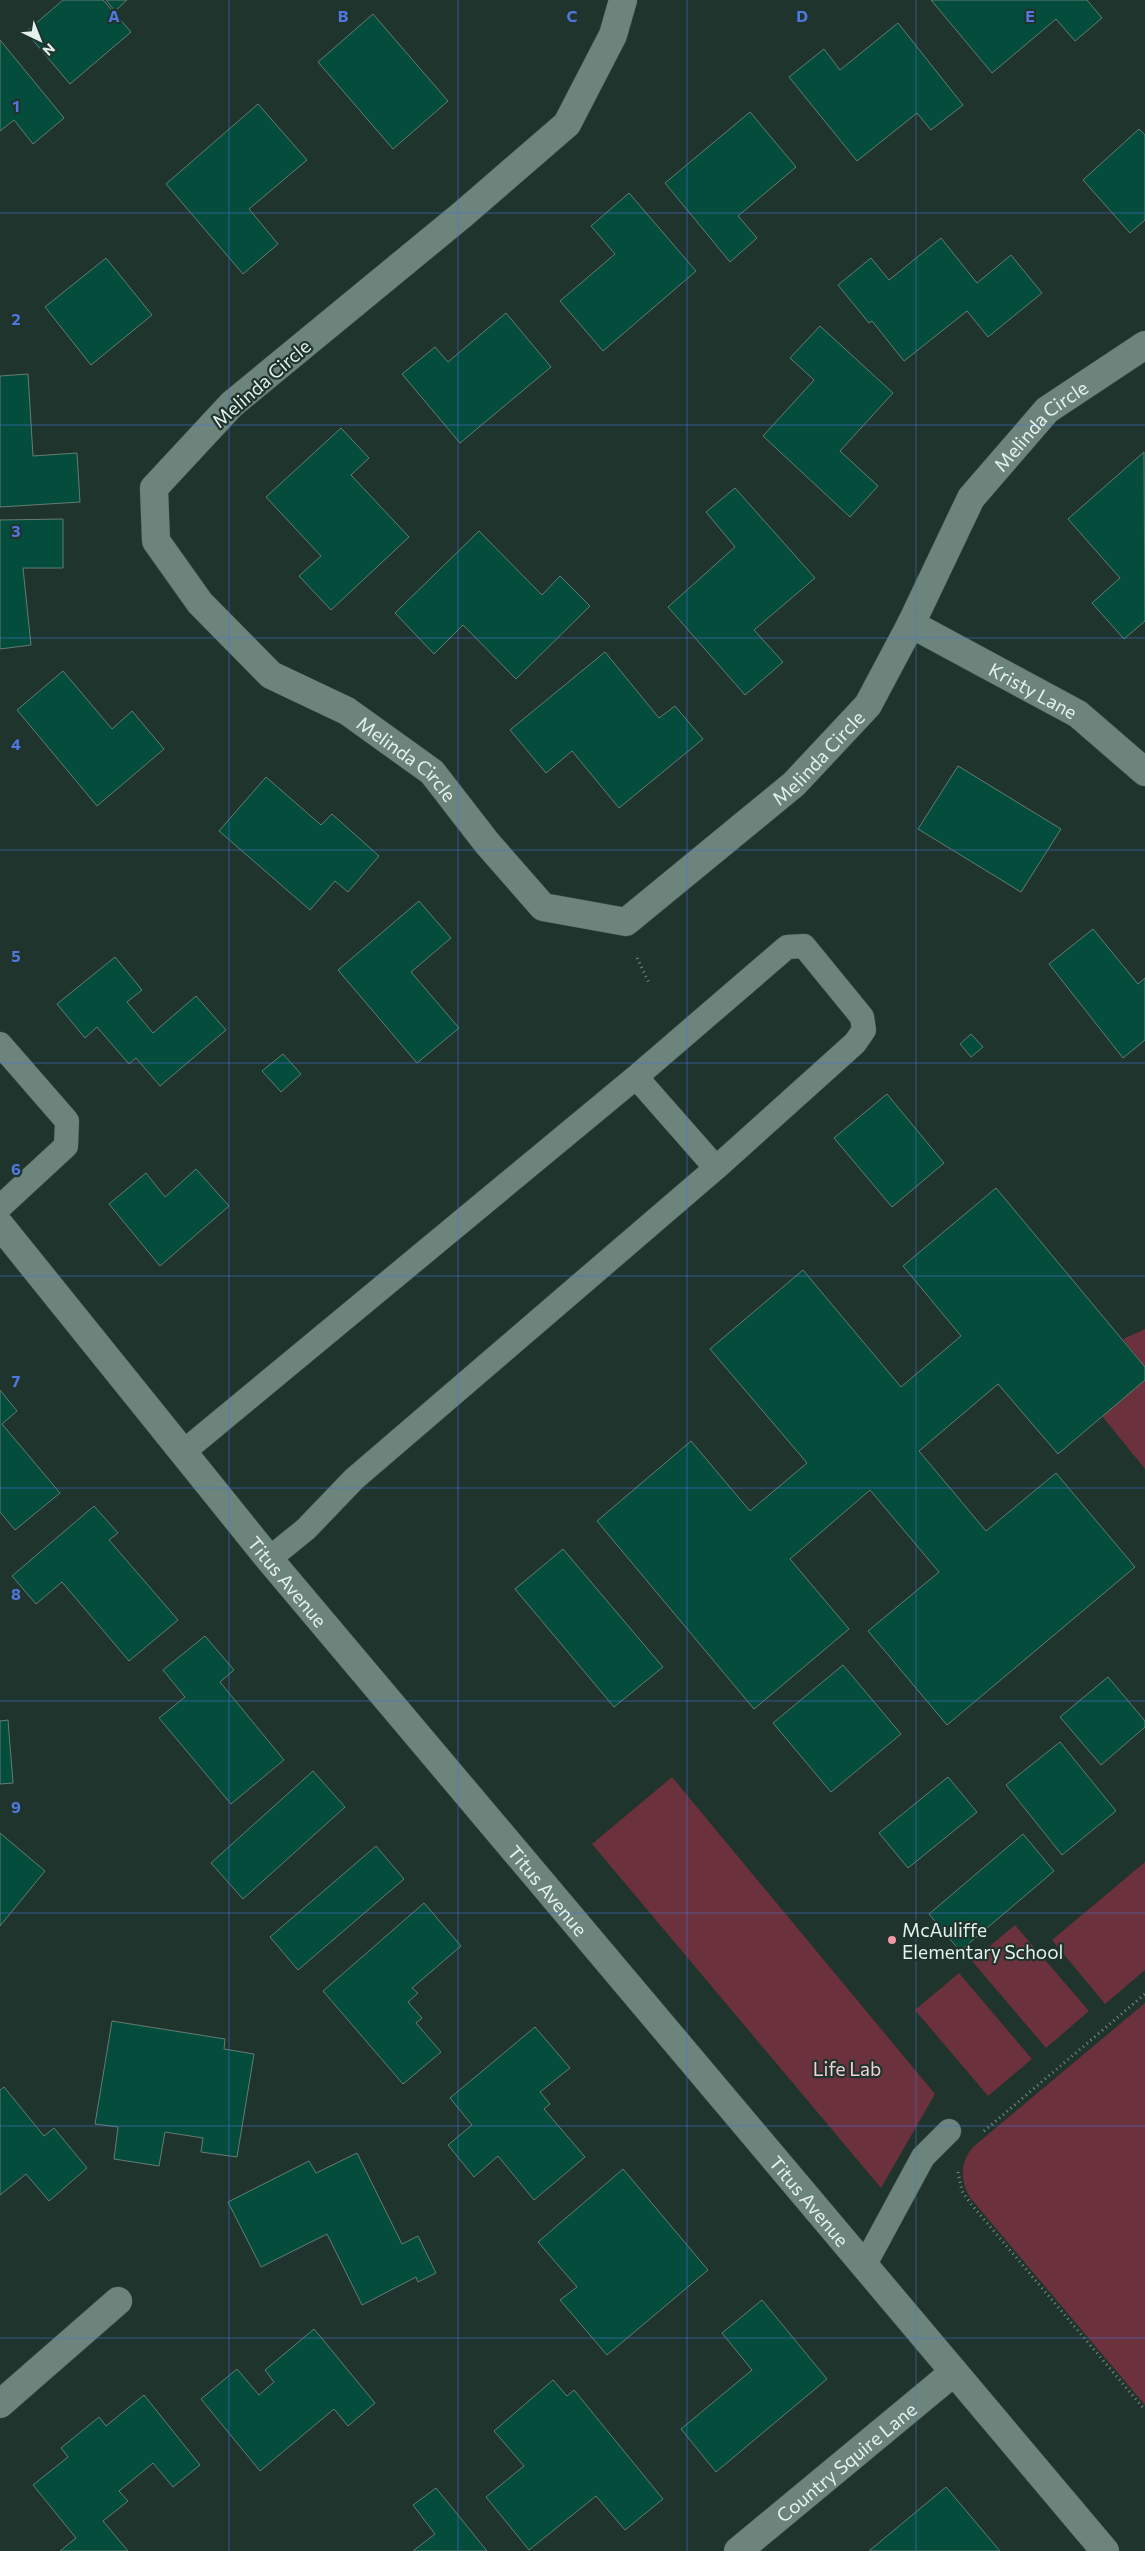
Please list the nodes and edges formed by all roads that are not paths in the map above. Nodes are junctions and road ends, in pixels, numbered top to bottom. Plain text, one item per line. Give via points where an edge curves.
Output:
1 (623, 0) edge
2 (1145, 345) edge
3 (911, 624) junction
4 (1145, 772) edge
5 (0, 1044) edge
6 (636, 1077) junction
7 (716, 1168) junction
8 (0, 1207) edge
9 (0, 1225) edge
10 (182, 1453) junction
11 (269, 1559) junction
12 (949, 2131) dead end
13 (864, 2266) junction
14 (118, 2301) dead end
15 (954, 2372) junction
16 (0, 2404) edge
17 (738, 2551) edge
18 (1104, 2551) edge

1 - 3 street, Melinda Circle via 613,35 566,124 463,214 232,404 154,488 156,541 200,603 271,675 347,711 432,772 487,843 543,907 626,922 794,784 868,705
2 - 3 street, Melinda Circle via 1047,410 971,498
3 - 4 street, Kristy Lane via 1078,714
5 - 8 lane via 67,1121 66,1146
6 - 7 lane
6 - 7 lane via 787,947 804,946 862,1017 864,1030 856,1044
6 - 10 lane
7 - 11 lane via 354,1479 306,1529
9 - 10 street, Titus Avenue
10 - 11 street, Titus Avenue
11 - 13 street, Titus Avenue
12 - 13 lane via 922,2157
13 - 15 street, Titus Avenue
14 - 16 street
15 - 17 street, Country Squire Lane
15 - 18 street, Titus Avenue

